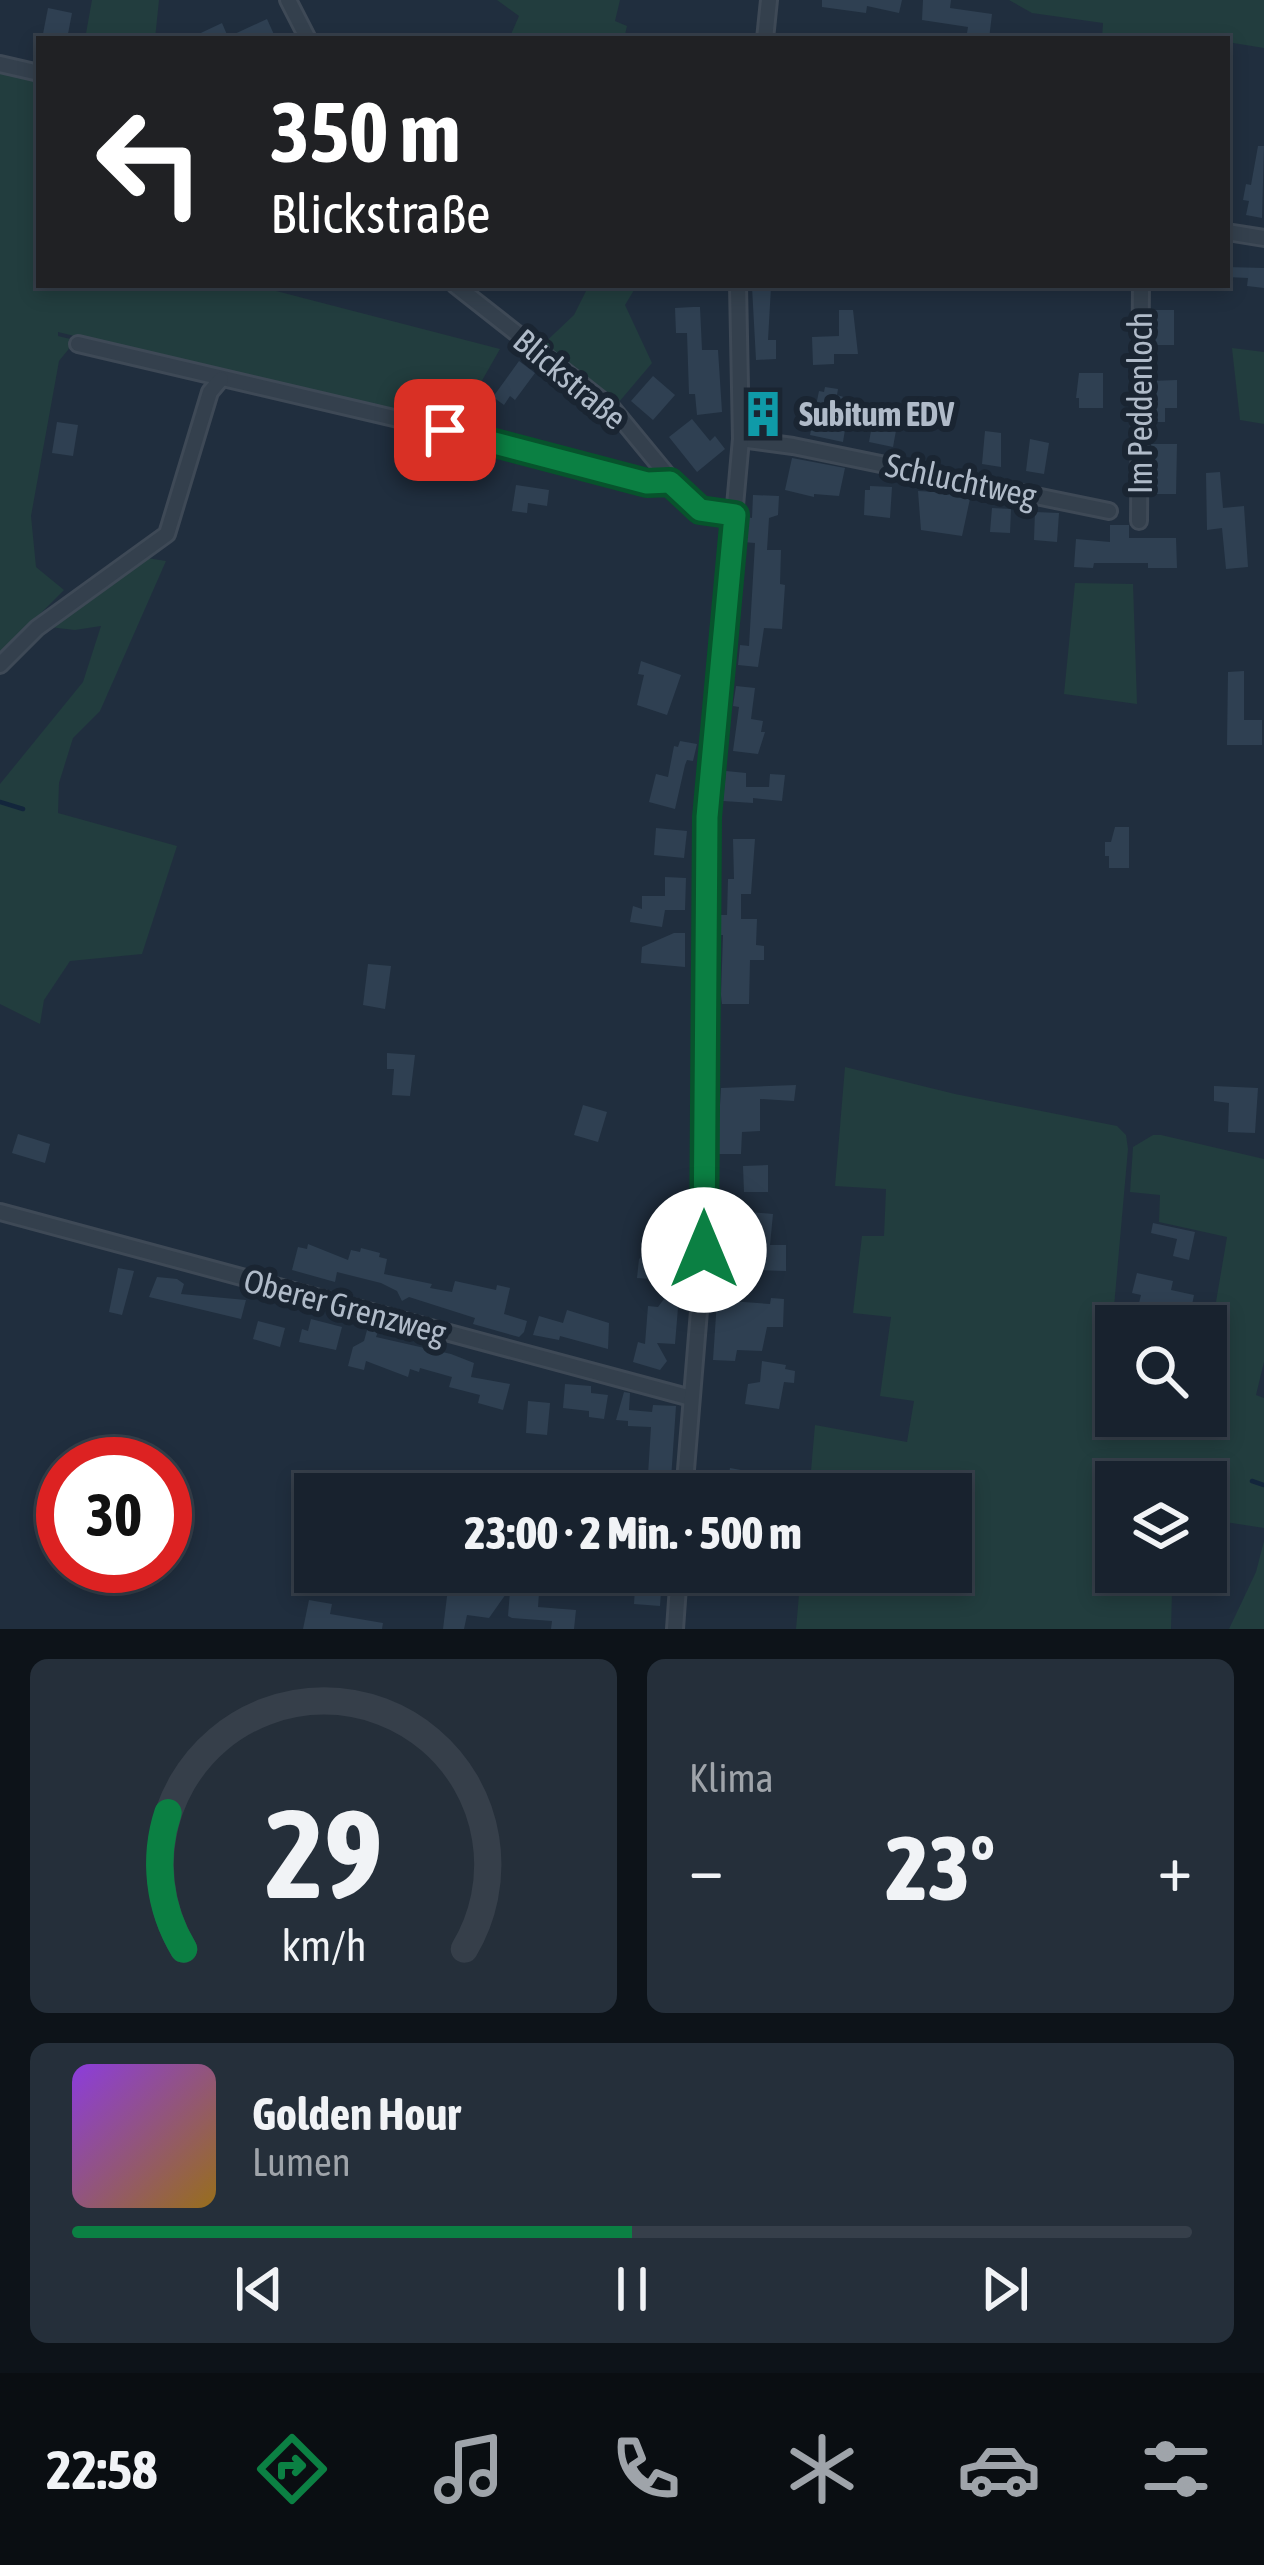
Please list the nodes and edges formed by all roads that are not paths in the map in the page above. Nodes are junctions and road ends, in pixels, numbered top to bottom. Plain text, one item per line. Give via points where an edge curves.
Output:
1 (288, 0) edge
2 (770, 0) edge
3 (306, 36) edge
4 (765, 36) edge
5 (0, 64) edge
6 (36, 72) edge
7 (1230, 232) edge
8 (1264, 238) edge
9 (458, 288) edge
10 (737, 288) edge
11 (1141, 288) edge
12 (78, 344) dead end
13 (221, 379) junction
14 (741, 439) junction
15 (670, 482) junction
16 (1109, 511) dead end
17 (735, 515) junction
18 (1139, 521) dead end
19 (0, 664) edge
20 (0, 1212) edge
21 (691, 1398) junction
22 (686, 1473) edge
23 (678, 1593) edge
24 (675, 1629) edge

1 - 3 street
2 - 4 street
5 - 6 street
7 - 8 street
9 - 15 street, Blickstraße via 613,409
10 - 14 street
11 - 18 street, Im Peddenloch
12 - 13 street
13 - 15 street via 647,483
13 - 19 street via 210,392 166,534
14 - 16 street, Schluchtweg
14 - 17 street
15 - 17 street, Blickstraße via 700,510
17 - 21 street via 707,817 704,1250
20 - 21 street, Oberer Grenzweg
21 - 22 street
23 - 24 street

